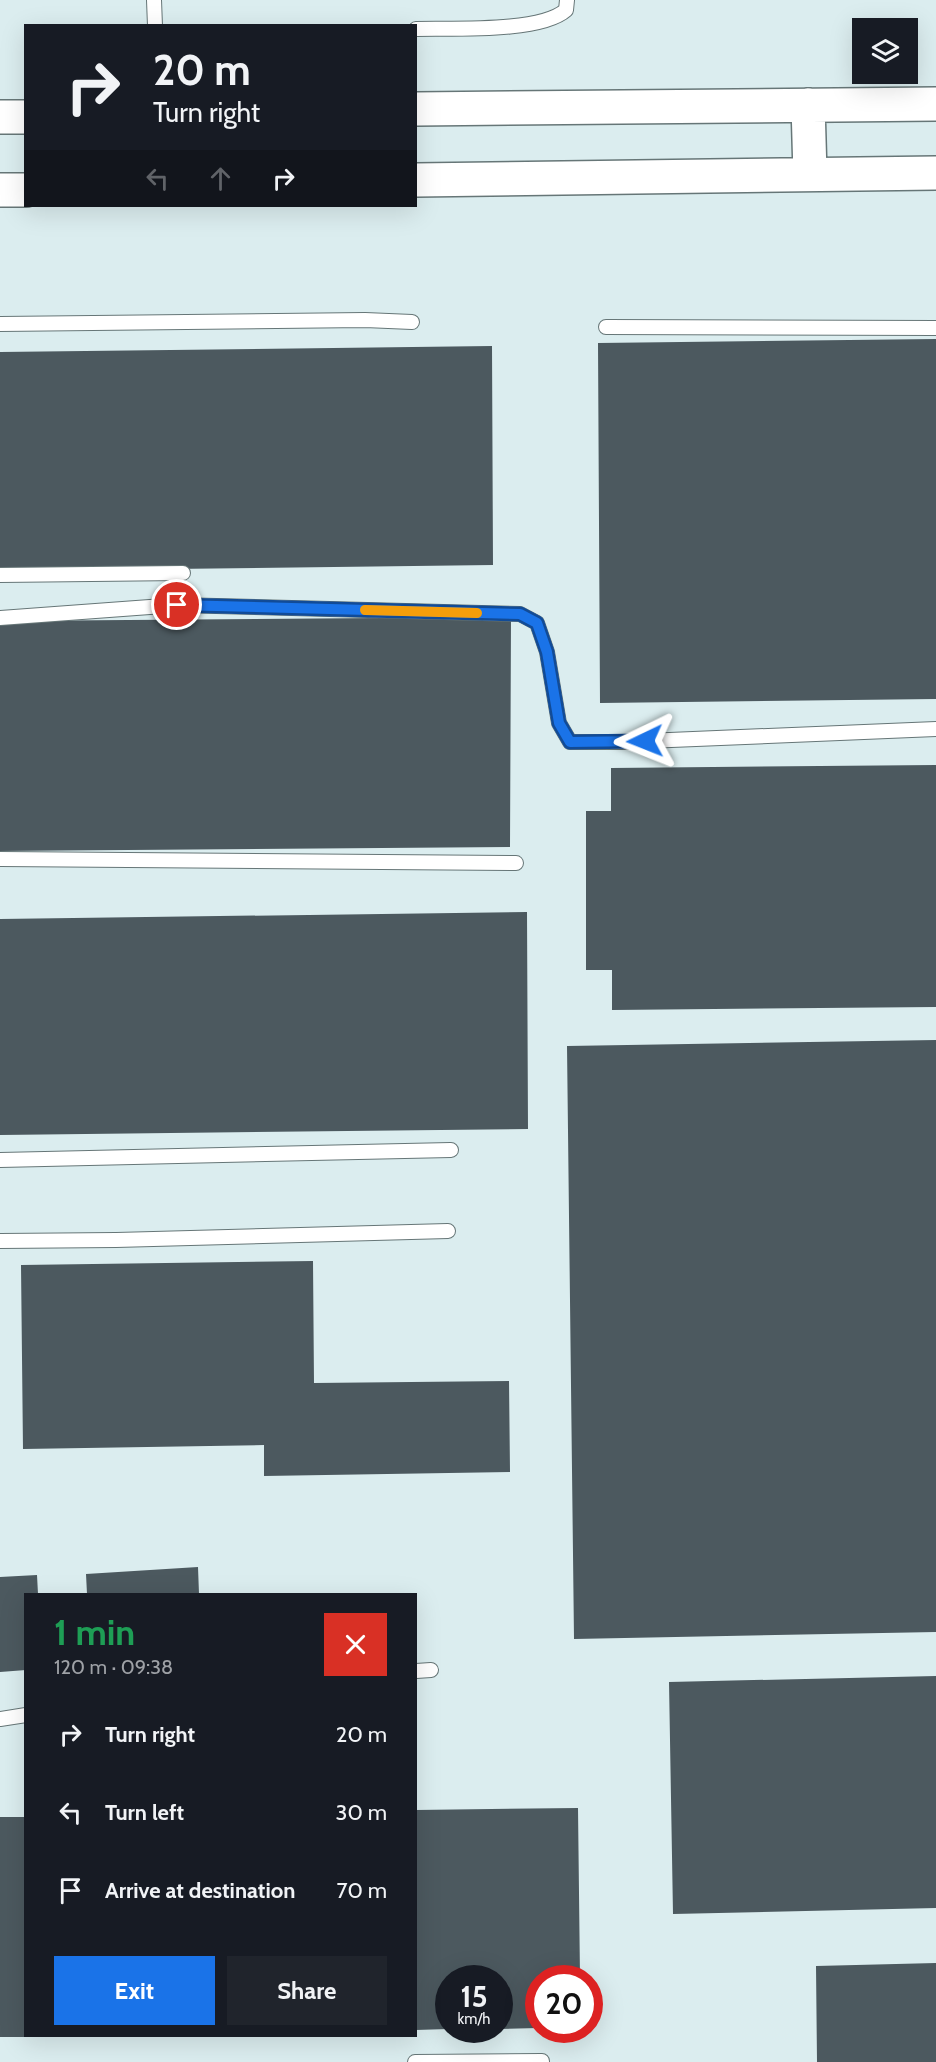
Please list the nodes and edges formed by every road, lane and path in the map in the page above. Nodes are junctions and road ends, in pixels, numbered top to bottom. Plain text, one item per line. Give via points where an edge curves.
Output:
1 (154, 0) edge
2 (567, 0) edge
3 (155, 24) edge
4 (417, 29) edge
5 (936, 104) edge
6 (808, 105) junction
7 (417, 109) edge
8 (0, 117) edge
9 (24, 117) edge
10 (936, 173) edge
11 (810, 174) junction
12 (417, 180) edge
13 (0, 190) edge
14 (24, 190) edge
15 (412, 322) dead end
16 (0, 324) edge
17 (606, 327) dead end
18 (936, 328) edge
19 (183, 573) dead end
20 (0, 575) edge
21 (0, 618) edge
22 (936, 729) edge
23 (0, 859) edge
24 (516, 863) dead end
25 (451, 1150) dead end
26 (0, 1160) edge
27 (448, 1231) dead end
28 (0, 1240) edge
29 (430, 1670) dead end
30 (417, 1671) edge
31 (24, 1715) edge
32 (0, 1719) edge
33 (542, 2061) edge
34 (415, 2062) edge

1 - 3 lane
2 - 4 lane via 566,10 560,16 538,21 505,27
5 - 6 street
6 - 7 street
6 - 11 street
8 - 9 street
10 - 11 street
11 - 12 street
13 - 14 street
15 - 16 lane
17 - 18 lane
19 - 20 lane
21 - 22 lane via 177,605 520,614 537,623 547,652 559,723 570,742
23 - 24 lane
25 - 26 lane
27 - 28 lane
29 - 30 lane
31 - 32 lane
33 - 34 lane

